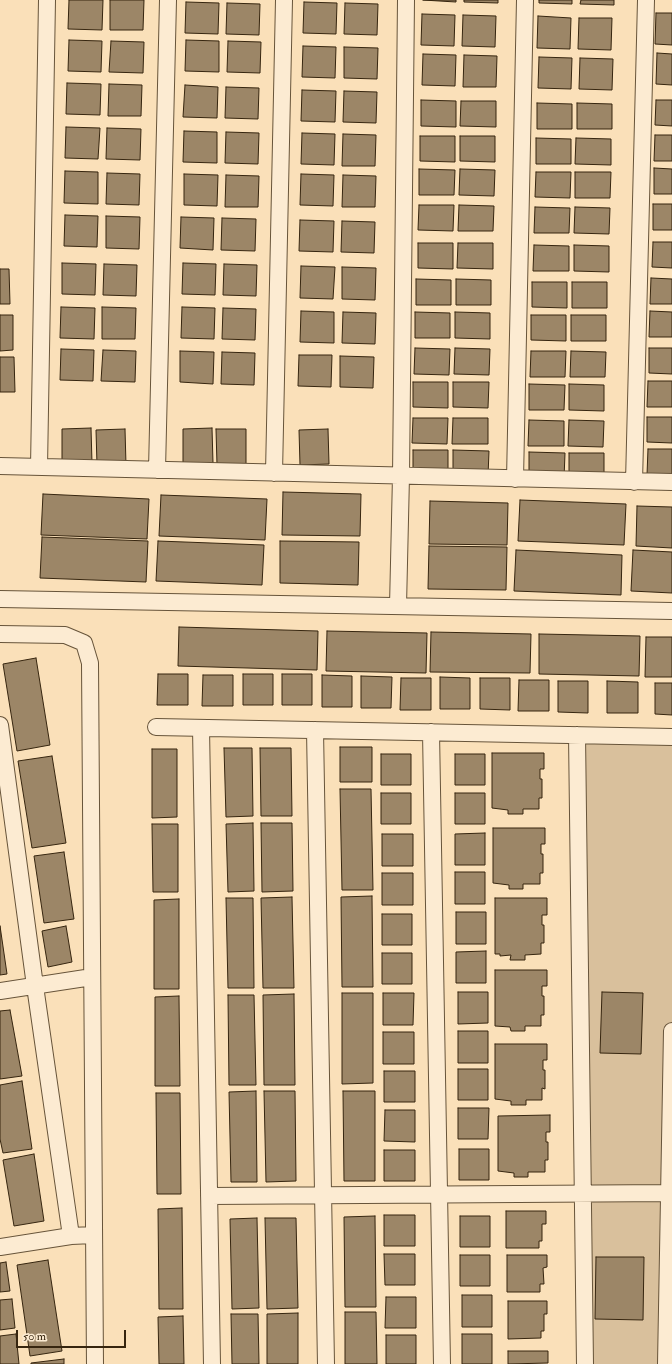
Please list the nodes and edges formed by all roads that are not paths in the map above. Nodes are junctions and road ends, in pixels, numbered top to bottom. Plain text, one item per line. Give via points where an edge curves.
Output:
1 (47, 0) edge
2 (168, 0) edge
3 (284, 0) edge
4 (406, 0) edge
5 (525, 0) edge
6 (646, 0) edge
7 (0, 466) edge
8 (39, 467) junction
9 (157, 470) junction
10 (274, 473) junction
11 (401, 476) junction
12 (515, 478) junction
13 (634, 482) junction
14 (672, 482) edge
15 (0, 599) edge
16 (398, 606) junction
17 (672, 611) edge
18 (0, 634) edge
19 (0, 724) edge
20 (156, 727) dead end
21 (201, 728) junction
22 (315, 730) junction
23 (431, 732) junction
24 (577, 735) junction
25 (672, 737) edge
26 (92, 978) junction
27 (35, 986) junction
28 (0, 991) edge
29 (672, 1031) edge
30 (671, 1193) edge
31 (583, 1194) junction
32 (323, 1195) junction
33 (439, 1195) junction
34 (209, 1196) junction
35 (94, 1235) junction
36 (71, 1236) junction
37 (0, 1247) edge
38 (95, 1364) edge
39 (212, 1364) edge
40 (326, 1364) edge
41 (442, 1364) edge
42 (585, 1364) edge
43 (666, 1364) edge

1 - 8 street
2 - 9 street
3 - 10 street
4 - 11 street
5 - 12 street
6 - 13 street
7 - 8 street
8 - 9 street
9 - 10 street
10 - 11 street
11 - 12 street
11 - 16 street
12 - 13 street
13 - 14 street
15 - 16 street
16 - 17 street
18 - 26 street via 65,635 84,643 90,664
19 - 27 street
20 - 21 street
21 - 22 street
21 - 34 street
22 - 23 street
22 - 32 street
23 - 24 street
23 - 33 street
24 - 25 street
24 - 31 street
26 - 27 street
26 - 35 street
27 - 28 street
27 - 36 street
29 - 30 street
30 - 31 street
30 - 43 street
31 - 33 street
31 - 42 street
32 - 33 street
32 - 34 street
32 - 40 street
33 - 41 street
34 - 39 street
35 - 36 street
35 - 38 street
36 - 37 street

